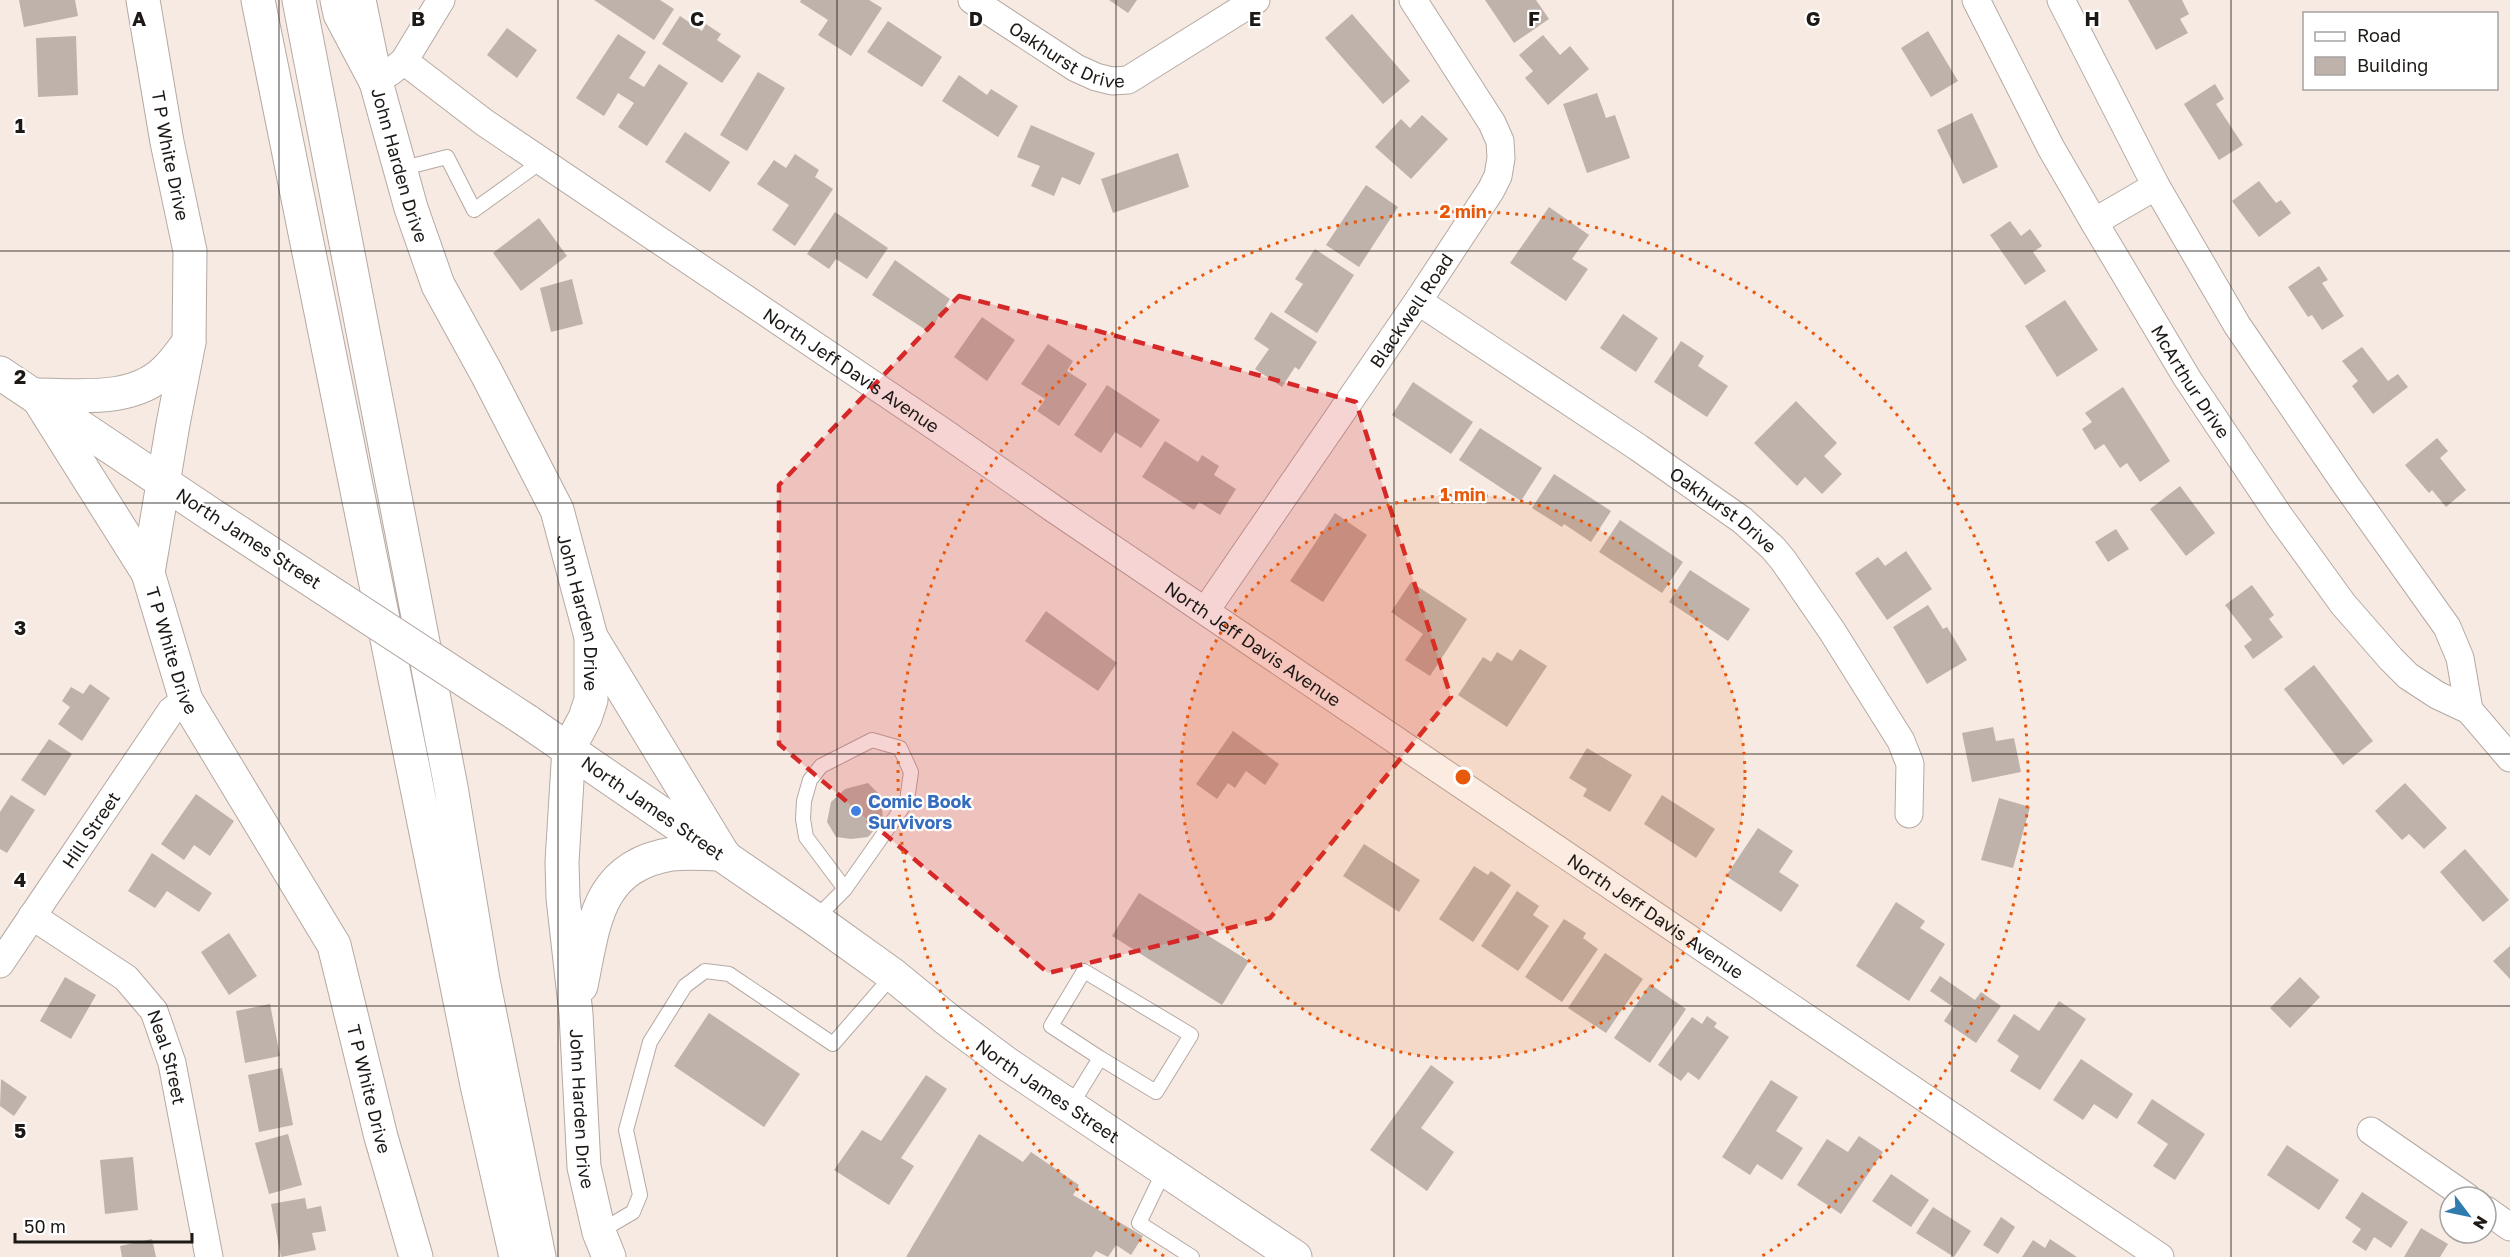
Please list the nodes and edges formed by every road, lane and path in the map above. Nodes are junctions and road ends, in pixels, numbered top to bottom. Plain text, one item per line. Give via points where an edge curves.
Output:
1 (143, 0) edge
2 (258, 0) edge
3 (299, 0) edge
4 (337, 0) edge
5 (359, 0) edge
6 (441, 0) edge
7 (972, 0) edge
8 (1256, 0) edge
9 (1413, 0) edge
10 (1976, 0) edge
11 (2061, 0) edge
12 (404, 61) junction
13 (376, 82) junction
14 (542, 161) junction
15 (400, 169) junction
16 (2156, 186) junction
17 (2094, 222) junction
18 (1418, 301) junction
19 (189, 342) junction
20 (0, 373) edge
21 (36, 395) junction
22 (164, 482) junction
23 (148, 573) junction
24 (1206, 610) junction
25 (591, 636) junction
26 (186, 700) junction
27 (2469, 710) junction
28 (569, 748) junction
29 (2510, 758) edge
30 (1909, 814) dead end
31 (723, 854) junction
32 (845, 889) junction
33 (32, 916) junction
34 (815, 919) junction
35 (0, 964) edge
36 (893, 975) junction
37 (576, 1014) junction
38 (1100, 1058) junction
39 (1070, 1107) junction
40 (2371, 1131) dead end
41 (1164, 1171) junction
42 (2450, 1185) edge
43 (604, 1245) edge
44 (209, 1257) edge
45 (416, 1257) edge
46 (516, 1257) edge
47 (539, 1257) edge
48 (1192, 1257) edge
49 (1295, 1257) edge
50 (2160, 1257) edge

1 - 19 main road, T P White Drive via 190,251
2 - 46 main road via 477,1085
3 - 47 main road via 452,787 483,980
4 - 13 main road via 340,14
5 - 13 main road, John Harden Drive
6 - 12 street
7 - 8 street, Oakhurst Drive via 1076,68 1112,81 1128,80
9 - 18 street, Blackwell Road via 1492,123 1500,141 1501,158 1491,190
10 - 17 street, McArthur Drive via 2051,148
11 - 16 street
12 - 13 street
12 - 14 street, North Jeff Davis Avenue
13 - 15 main road, John Harden Drive
14 - 15 lane via 474,210 447,157
14 - 24 street, North Jeff Davis Avenue
15 - 25 main road, John Harden Drive via 438,285 557,510
16 - 17 street
16 - 27 street via 2237,325 2447,627 2460,658
17 - 27 street, McArthur Drive via 2187,378 2343,604 2408,676
18 - 24 street, Blackwell Road
18 - 30 street, Oakhurst Drive via 1639,448 1742,520 1773,548 1832,631 1901,741 1910,765
19 - 21 main road via 166,371 143,386 108,395
19 - 22 main road, T P White Drive
20 - 21 main road, North James Street
21 - 22 main road, North James Street
21 - 23 main road
22 - 23 main road, T P White Drive
22 - 28 main road, North James Street, bridge
23 - 26 main road, T P White Drive
24 - 50 street, North Jeff Davis Avenue
25 - 28 main road, John Harden Drive via 591,700
25 - 31 main road
26 - 33 street, Hill Street via 171,711
26 - 45 main road, T P White Drive via 334,945 381,1137
27 - 29 street, McArthur Drive
28 - 31 main road, North James Street
28 - 37 main road, John Harden Drive via 562,862
31 - 34 main road, North James Street
31 - 37 main road via 674,854 642,861 620,876 608,891 594,924
32 - 32 lane via 907,801 912,772 900,748 887,743 872,740 821,766 807,790 803,819 806,837
32 - 34 lane
33 - 35 street, Hill Street
33 - 44 street, Neal Street via 126,978 154,1011 172,1064
34 - 36 main road, North James Street
36 - 39 main road, North James Street via 948,1020
36 - 43 lane via 833,1044 729,974 705,970 685,986 650,1042 626,1130 640,1195 633,1212
37 - 43 main road, John Harden Drive via 584,1167
38 - 38 lane via 1156,1092 1191,1035 1084,971 1051,1026
38 - 39 lane
39 - 41 main road, North James Street
40 - 42 street
41 - 48 lane via 1139,1223
41 - 49 main road, North James Street

